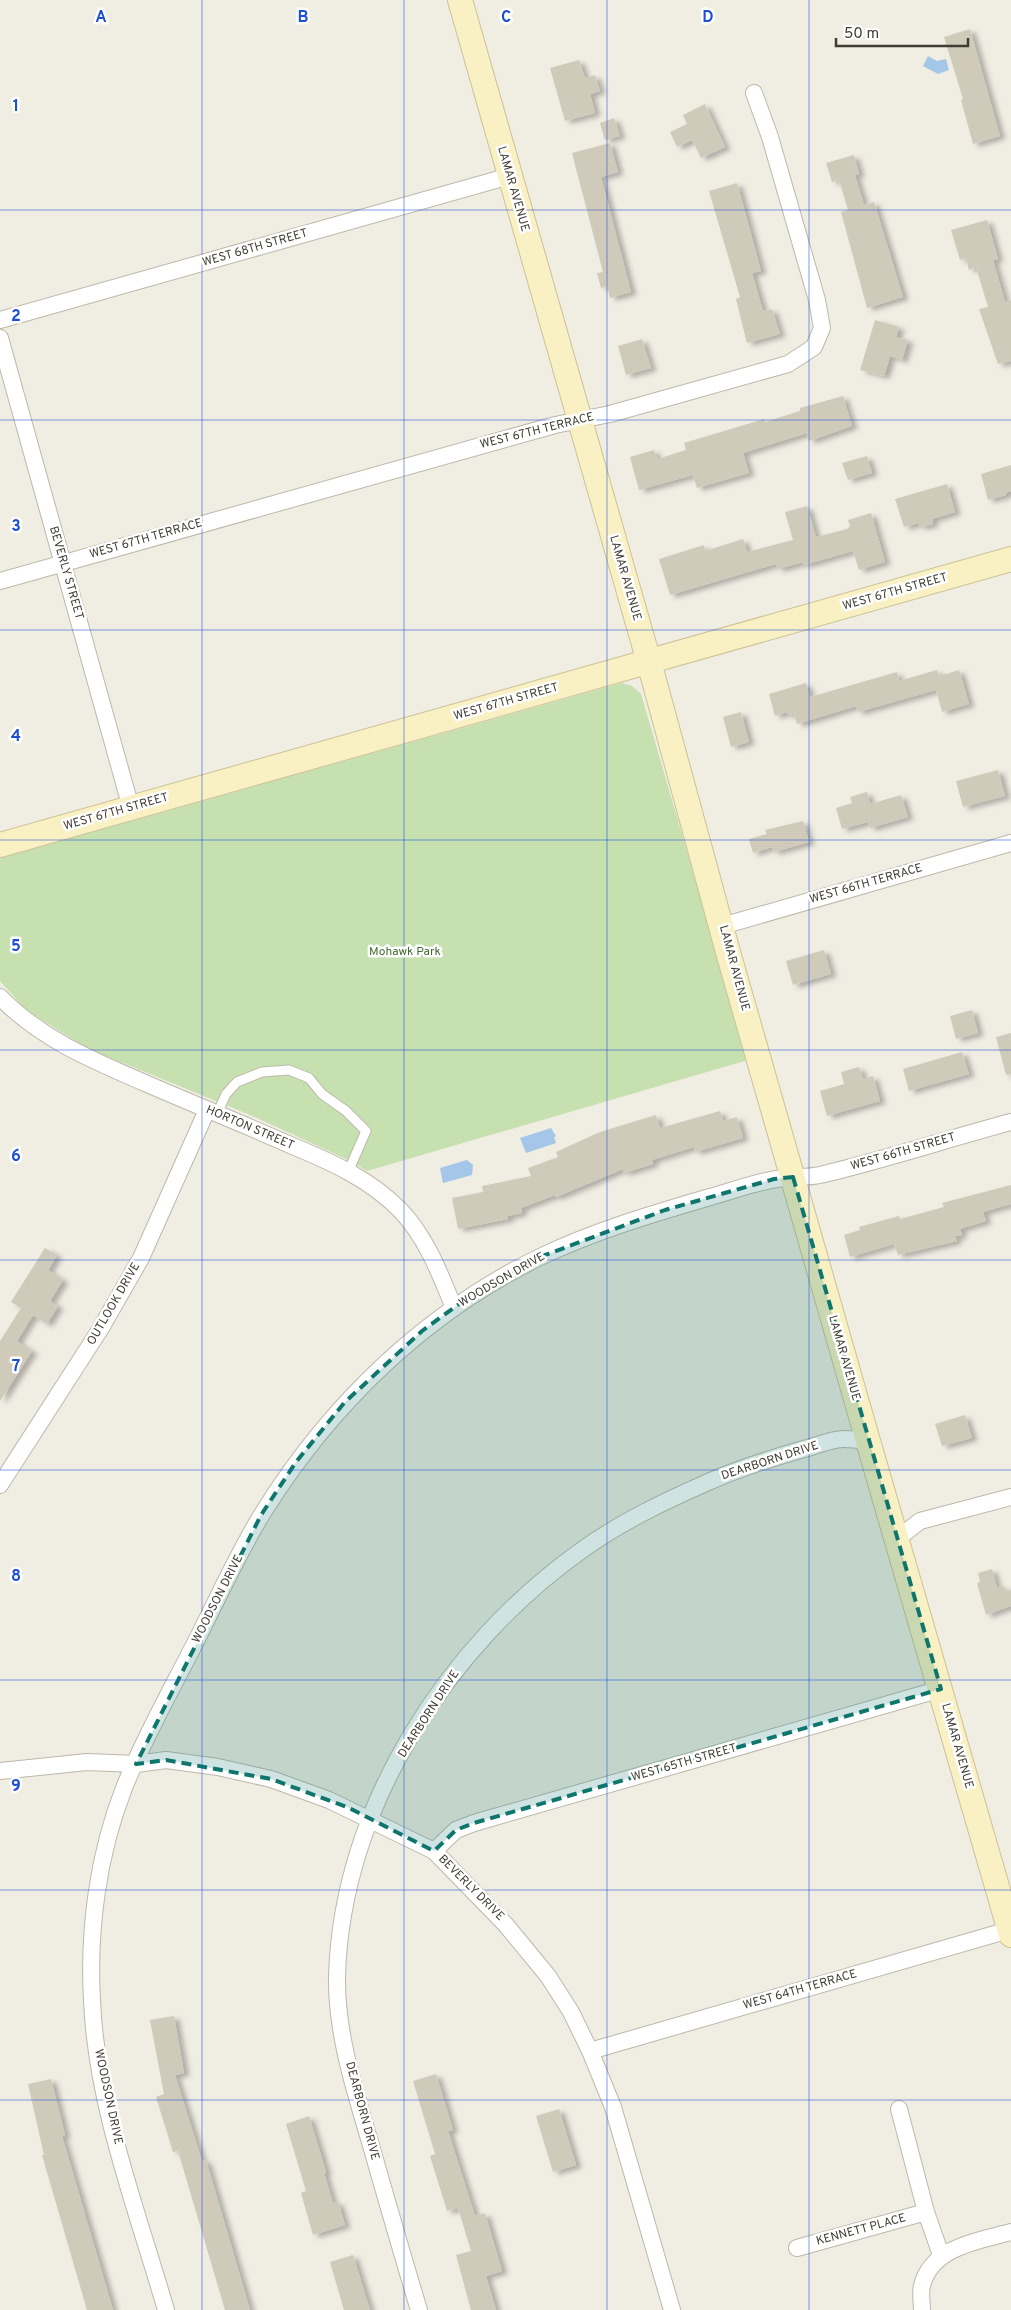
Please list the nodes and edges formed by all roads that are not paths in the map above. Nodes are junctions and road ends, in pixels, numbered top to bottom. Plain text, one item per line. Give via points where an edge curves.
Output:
1 (460, 0) edge
2 (754, 93) dead end
3 (510, 176) junction
4 (0, 320) edge
5 (0, 338) edge
6 (579, 420) junction
7 (1011, 559) edge
8 (63, 563) junction
9 (0, 581) edge
10 (649, 662) junction
11 (131, 808) junction
12 (1011, 843) edge
13 (0, 845) edge
14 (722, 926) junction
15 (0, 997) edge
16 (212, 1112) junction
17 (1011, 1122) edge
18 (348, 1172) junction
19 (793, 1177) junction
20 (454, 1308) junction
21 (868, 1441) junction
22 (0, 1486) edge
23 (1011, 1497) edge
24 (897, 1538) junction
25 (941, 1689) junction
26 (136, 1764) junction
27 (0, 1771) edge
28 (370, 1819) junction
29 (434, 1851) junction
30 (1010, 1932) edge
31 (590, 2051) junction
32 (899, 2109) dead end
33 (926, 2212) junction
34 (1011, 2232) edge
35 (797, 2248) dead end
36 (941, 2255) junction
37 (166, 2310) edge
38 (419, 2310) edge
39 (672, 2310) edge
40 (922, 2310) edge

1 - 3 street, LAMAR AVENUE
2 - 6 street, WEST 67TH TERRACE via 817,300 822,328 814,347 788,364
3 - 4 street, WEST 68TH STREET
3 - 6 street, LAMAR AVENUE
5 - 8 street, BEVERLY STREET
6 - 8 street, WEST 67TH TERRACE via 555,424
6 - 10 street, LAMAR AVENUE
7 - 10 street, WEST 67TH STREET
8 - 9 street, WEST 67TH TERRACE
8 - 11 street, BEVERLY STREET
10 - 11 street, WEST 67TH STREET
10 - 14 street, LAMAR AVENUE
11 - 13 street, WEST 67TH STREET
12 - 14 street, WEST 66TH TERRACE
14 - 19 street, LAMAR AVENUE
15 - 16 street, HORTON STREET via 40,1032 81,1056
16 - 18 street, HORTON STREET
16 - 18 lane via 237,1082 262,1072 289,1070 309,1078 322,1094 366,1131
16 - 22 street, OUTLOOK DRIVE via 141,1258 101,1328
17 - 19 street, WEST 66TH STREET via 815,1176
18 - 20 street, HORTON STREET via 378,1191 401,1211 416,1230 429,1250
19 - 20 street, WOODSON DRIVE via 774,1179 597,1232 540,1256
19 - 21 street, LAMAR AVENUE
20 - 26 street, WOODSON DRIVE via 381,1366 344,1403 296,1462 261,1515
21 - 24 street, LAMAR AVENUE
21 - 28 street, DEARBORN DRIVE via 842,1439 729,1472 658,1504 581,1551 519,1602 470,1653 408,1741
23 - 24 street via 920,1521
24 - 25 street, LAMAR AVENUE
25 - 29 street, WEST 65TH STREET via 474,1823 456,1830
25 - 30 street, LAMAR AVENUE
26 - 27 street, BEVERLY DRIVE via 87,1762
26 - 28 street, BEVERLY DRIVE via 166,1760 271,1779
26 - 37 street, WOODSON DRIVE via 124,1787 103,1860 93,1923 92,2000 99,2068 114,2133
28 - 29 street, BEVERLY DRIVE
28 - 38 street, DEARBORN DRIVE via 354,1862 341,1919 338,2000 352,2080
29 - 31 street, BEVERLY DRIVE via 506,1924 548,1976
30 - 31 street, WEST 64TH TERRACE
31 - 39 street, BEVERLY DRIVE via 613,2107
32 - 33 street
33 - 35 street, KENNETT PLACE
33 - 36 street
34 - 36 street
36 - 40 street via 921,2287

